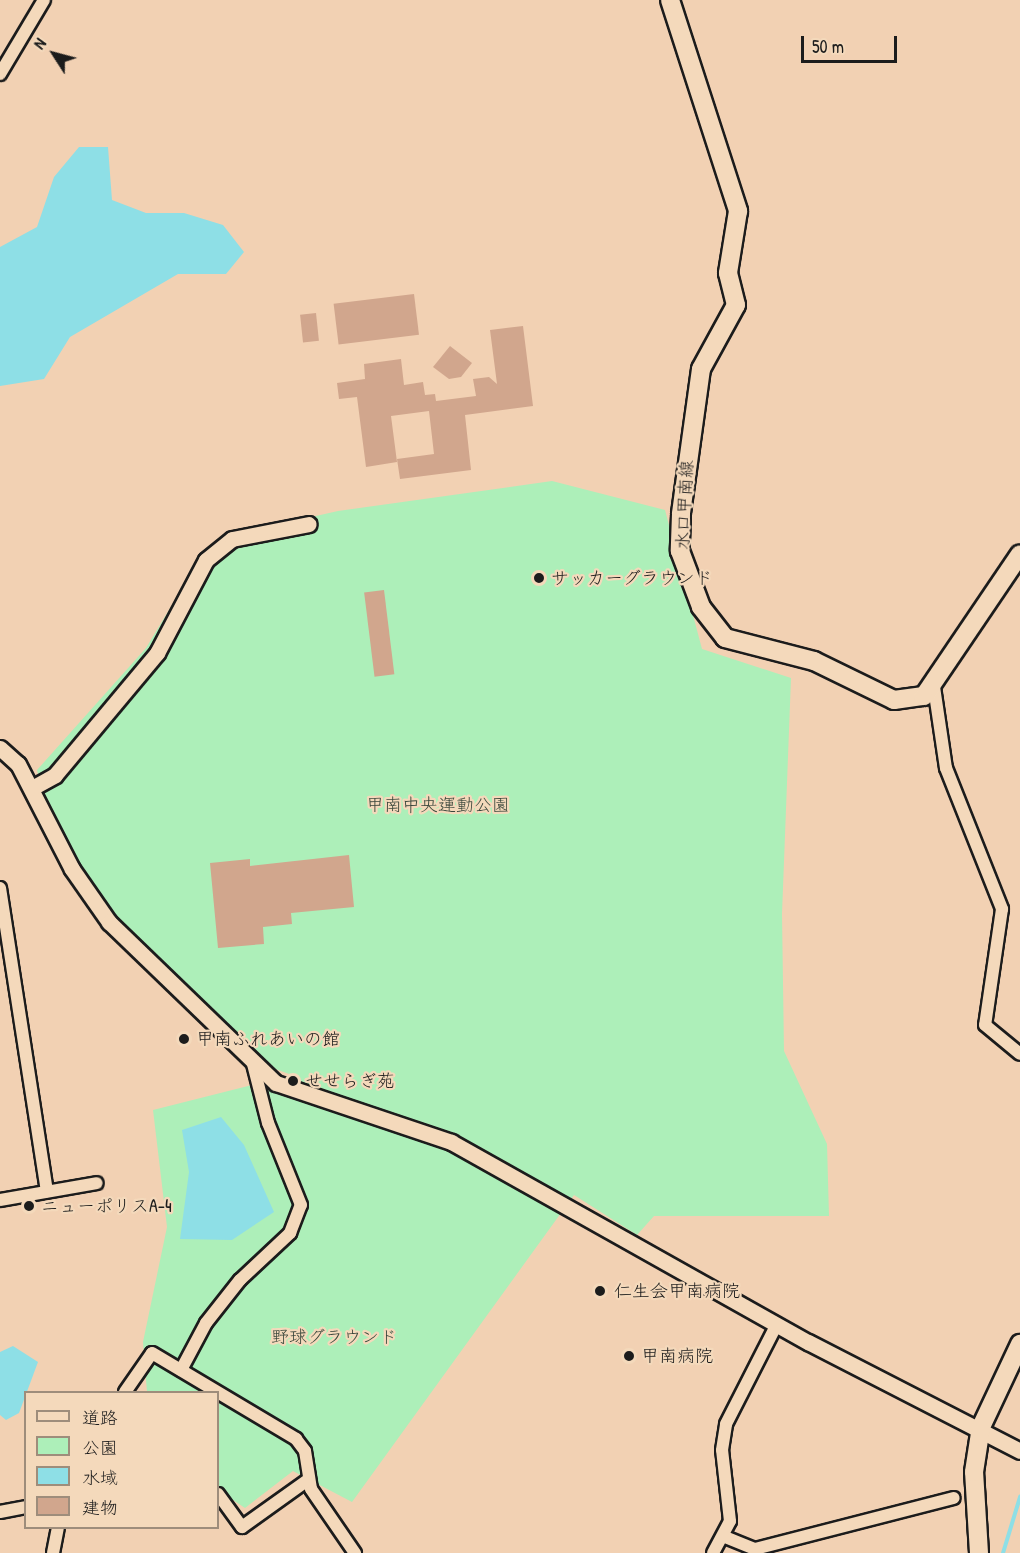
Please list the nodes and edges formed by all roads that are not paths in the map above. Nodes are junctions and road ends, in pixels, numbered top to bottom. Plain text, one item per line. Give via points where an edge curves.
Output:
1 (44, 0) edge
2 (670, 0) edge
3 (0, 74) edge
4 (309, 524) dead end
5 (1020, 554) edge
6 (934, 687) junction
7 (0, 748) edge
8 (32, 788) junction
9 (0, 888) edge
10 (1020, 1054) edge
11 (253, 1064) junction
12 (97, 1183) dead end
13 (46, 1191) junction
14 (0, 1200) edge
15 (777, 1324) junction
16 (1020, 1344) edge
17 (181, 1370) junction
18 (126, 1391) edge
19 (216, 1391) edge
20 (219, 1393) edge
21 (981, 1427) junction
22 (1020, 1451) edge
23 (309, 1480) junction
24 (219, 1495) edge
25 (954, 1498) dead end
26 (24, 1507) edge
27 (0, 1512) edge
28 (56, 1529) edge
29 (725, 1537) junction
30 (53, 1553) edge
31 (355, 1553) edge
32 (713, 1553) edge
33 (979, 1553) edge

1 - 3 street
2 - 6 main road, 水口甲南線 via 738,211 728,273 736,305 696,391 681,514 680,551 689,585 725,638 813,662 894,700 924,696
4 - 8 street via 232,539 206,560 157,653 55,775
5 - 6 main road
6 - 10 street via 946,768 1002,909 986,1024
7 - 8 street
8 - 11 street via 72,869 109,922
9 - 13 street
11 - 15 street via 276,1083 318,1101 451,1142
11 - 17 street via 268,1123 301,1205 290,1233 240,1280 206,1323
12 - 13 street
13 - 14 street
15 - 21 street
15 - 29 street via 726,1424 722,1450 730,1521
16 - 21 main road
17 - 18 street via 152,1353
17 - 19 street
20 - 23 street via 296,1439 305,1451
21 - 22 street
21 - 33 main road via 974,1472
23 - 24 street via 242,1527
23 - 31 street
25 - 29 street via 755,1549
26 - 27 street
28 - 30 street
29 - 32 street

